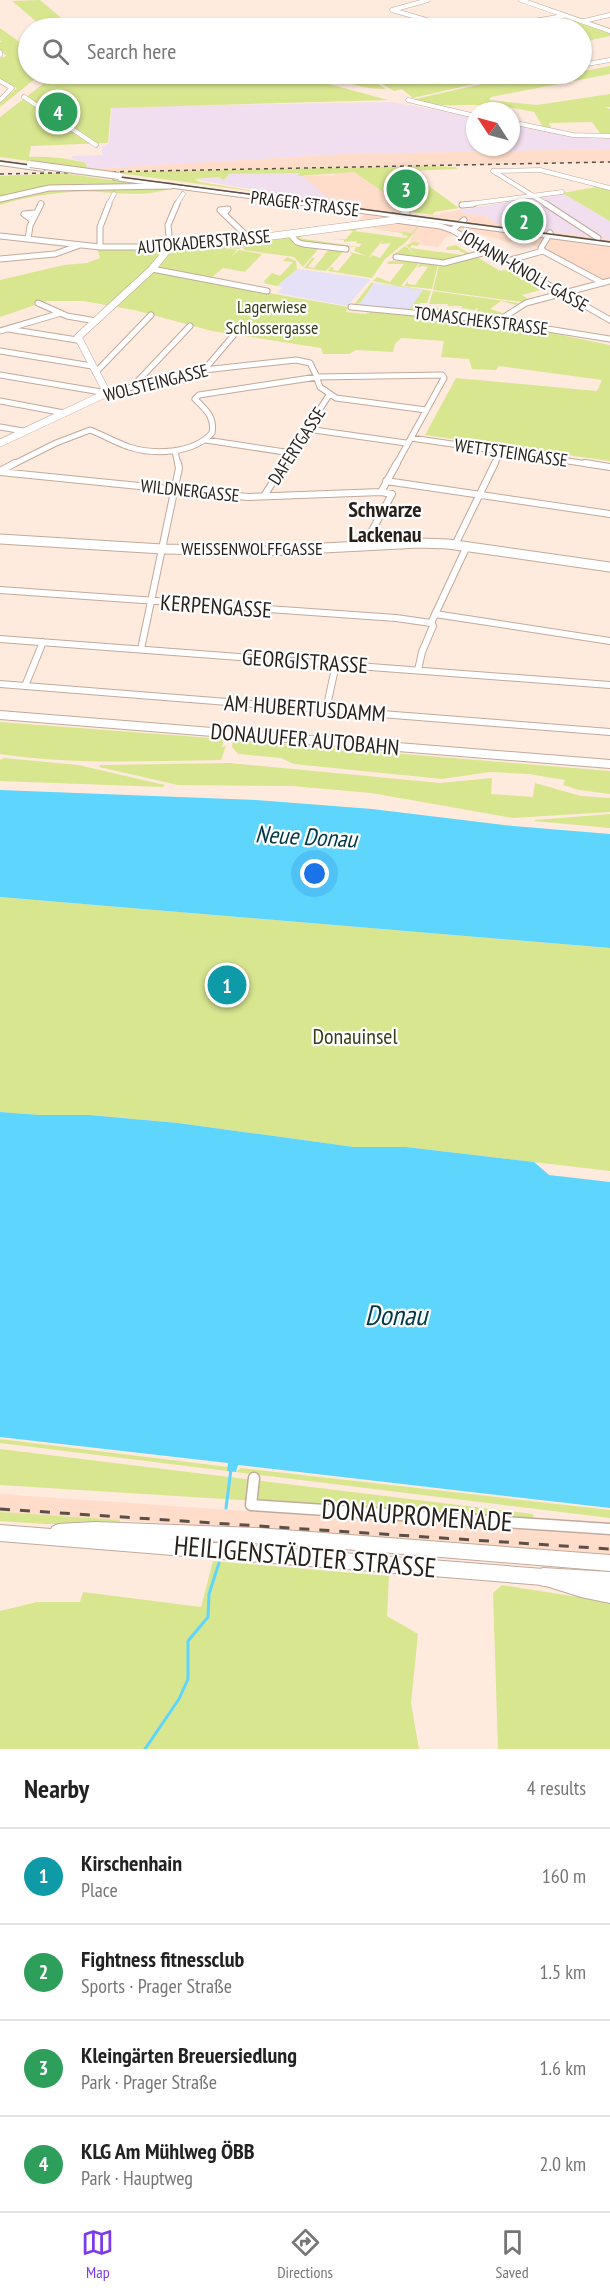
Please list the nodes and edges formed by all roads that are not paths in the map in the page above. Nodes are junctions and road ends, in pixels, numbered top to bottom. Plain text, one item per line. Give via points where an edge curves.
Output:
1 (428, 0) edge
2 (521, 0) edge
3 (610, 15) edge
4 (565, 16) junction
5 (420, 18) edge
6 (554, 18) edge
7 (572, 18) edge
8 (592, 19) edge
9 (592, 24) edge
10 (609, 31) edge
11 (610, 60) edge
12 (592, 63) edge
13 (0, 81) edge
14 (24, 97) dead end
15 (0, 100) edge
16 (408, 100) dead end
17 (466, 114) edge
18 (520, 124) edge
19 (610, 135) edge
20 (96, 145) dead end
21 (0, 161) edge
22 (118, 177) junction
23 (153, 182) junction
24 (127, 183) junction
25 (171, 184) junction
26 (139, 188) junction
27 (610, 188) edge
28 (114, 191) junction
29 (562, 192) dead end
30 (183, 194) dead end
31 (534, 196) junction
32 (0, 199) edge
33 (41, 203) dead end
34 (462, 205) dead end
35 (364, 210) junction
36 (35, 213) junction
37 (224, 214) dead end
38 (401, 217) junction
39 (32, 220) junction
40 (461, 222) junction
41 (352, 225) junction
42 (452, 230) junction
43 (290, 234) junction
44 (549, 234) junction
45 (0, 236) edge
46 (598, 238) junction
47 (28, 239) junction
48 (250, 239) junction
49 (610, 242) edge
50 (80, 245) junction
51 (100, 247) junction
52 (170, 247) junction
53 (345, 249) dead end
54 (490, 251) junction
55 (543, 251) junction
56 (396, 257) dead end
57 (0, 259) edge
58 (507, 261) junction
59 (152, 269) junction
60 (610, 281) edge
61 (603, 283) junction
62 (267, 291) dead end
63 (563, 294) junction
64 (38, 303) dead end
65 (351, 307) dead end
66 (61, 313) junction
67 (152, 315) dead end
68 (610, 320) edge
69 (96, 321) junction
70 (498, 321) junction
71 (190, 327) dead end
72 (8, 329) junction
73 (0, 331) edge
74 (233, 336) dead end
75 (610, 339) edge
76 (77, 340) junction
77 (0, 351) edge
78 (265, 357) dead end
79 (258, 363) junction
80 (94, 369) junction
81 (204, 370) junction
82 (0, 375) edge
83 (316, 376) junction
84 (134, 385) junction
85 (107, 393) junction
86 (329, 395) junction
87 (0, 400) edge
88 (426, 410) junction
89 (64, 413) junction
90 (0, 427) edge
91 (308, 429) junction
92 (23, 431) junction
93 (206, 440) junction
94 (408, 441) junction
95 (0, 442) edge
96 (176, 451) junction
97 (501, 451) junction
98 (291, 453) junction
99 (610, 466) edge
100 (0, 472) edge
101 (386, 481) junction
102 (175, 489) junction
103 (381, 492) junction
104 (480, 494) junction
105 (264, 496) junction
106 (610, 514) edge
107 (0, 538) edge
108 (455, 544) junction
109 (467, 546) junction
110 (363, 547) junction
111 (162, 549) junction
112 (610, 567) edge
113 (0, 590) edge
114 (151, 602) junction
115 (435, 614) junction
116 (431, 623) junction
117 (0, 639) edge
118 (610, 641) edge
119 (44, 642) junction
120 (141, 649) junction
121 (336, 664) junction
122 (418, 670) junction
123 (0, 684) edge
124 (610, 685) edge
125 (25, 686) junction
126 (0, 706) edge
127 (326, 710) junction
128 (0, 715) edge
129 (610, 732) edge
130 (610, 754) edge
131 (610, 764) edge
132 (254, 1478) dead end
133 (610, 1529) edge
134 (0, 1533) edge
135 (28, 1535) junction
136 (610, 1563) edge
137 (543, 1576) junction
138 (610, 1581) edge
139 (610, 1595) edge

1 - 5 street via 392,10
2 - 4 street
3 - 8 street
4 - 6 street
4 - 7 street
9 - 10 street
11 - 12 street
13 - 15 street via 12,88
14 - 20 street
16 - 17 street
18 - 19 street via 573,135
21 - 22 main road, PRAGER STRASSE, bridge
22 - 23 main road, PRAGER STRASSE
22 - 24 main road, PRAGER STRASSE
23 - 24 main road, PRAGER STRASSE
23 - 25 main road, PRAGER STRASSE
23 - 26 street
24 - 28 street
25 - 26 street
25 - 35 main road, PRAGER STRASSE
26 - 28 street
27 - 31 street via 540,170 493,171
28 - 32 street via 49,188
28 - 51 street via 103,215
29 - 31 street
30 - 52 street via 172,210 166,230
31 - 34 street
31 - 46 street
33 - 36 street
35 - 38 main road, PRAGER STRASSE
35 - 41 street
36 - 39 street
36 - 39 street via 24,214
37 - 48 street
38 - 40 main road, PRAGER STRASSE
38 - 41 street, AUTOKADERSTRASSE
38 - 42 street, PRAGER STRASSE
39 - 47 street
40 - 42 street, JOHANN-KNOLL-GASSE
40 - 44 main road, PRAGER STRASSE
41 - 43 street, AUTOKADERSTRASSE
42 - 54 street, JOHANN-KNOLL-GASSE
43 - 48 street, AUTOKADERSTRASSE
43 - 53 street via 303,244
44 - 46 main road, PRAGER STRASSE
44 - 49 main road, PRAGER STRASSE
44 - 55 street
45 - 47 street, AUTOKADERSTRASSE
46 - 49 main road, PRAGER STRASSE
47 - 50 street, AUTOKADERSTRASSE
48 - 52 street, AUTOKADERSTRASSE
50 - 51 street, AUTOKADERSTRASSE
50 - 57 street via 66,252
51 - 52 street, AUTOKADERSTRASSE
52 - 59 street
54 - 56 street via 444,263
54 - 58 street, JOHANN-KNOLL-GASSE
55 - 58 street
55 - 61 street
58 - 63 street, JOHANN-KNOLL-GASSE
59 - 62 street
59 - 69 street
60 - 61 street
61 - 63 street
63 - 68 street, JOHANN-KNOLL-GASSE
63 - 70 street via 526,303
64 - 66 street
65 - 70 street, TOMASCHEKSTRASSE
66 - 69 street
66 - 72 street
67 - 80 street
69 - 76 street
70 - 75 street, TOMASCHEKSTRASSE
71 - 84 street
72 - 73 street
72 - 76 street
74 - 81 street
76 - 80 street
77 - 80 street
78 - 79 street
79 - 81 street, WOLSTEINGASSE
79 - 83 street, WOLSTEINGASSE via 304,361 310,363
80 - 85 street
81 - 84 street, WOLSTEINGASSE
82 - 85 street
83 - 86 street
83 - 88 street via 442,375 444,378
83 - 93 street via 195,397 214,425
84 - 85 street, WOLSTEINGASSE
85 - 89 street, WOLSTEINGASSE
86 - 88 street
86 - 91 street, DAFERTGASSE
87 - 89 street
88 - 94 street
89 - 92 street, WOLSTEINGASSE
90 - 92 street
91 - 94 street, WETTSTEINGASSE
91 - 98 street, DAFERTGASSE
92 - 95 street, WOLSTEINGASSE
93 - 96 street
93 - 98 street
94 - 97 street, WETTSTEINGASSE
94 - 101 street
96 - 100 street via 144,451 90,430
96 - 102 street via 179,468
97 - 99 street, WETTSTEINGASSE
97 - 104 street
98 - 105 street, DAFERTGASSE
100 - 102 street, WILDNERGASSE
101 - 103 street
101 - 104 street
102 - 105 street, WILDNERGASSE
102 - 111 street
103 - 105 street, WILDNERGASSE
103 - 110 street via 392,494
104 - 106 street
104 - 108 street
107 - 111 street, WEISSENWOLFFGASSE
108 - 109 street, WEISSENWOLFFGASSE
108 - 110 street, WEISSENWOLFFGASSE
109 - 112 street, WEISSENWOLFFGASSE
109 - 115 street
110 - 111 street, WEISSENWOLFFGASSE via 266,551
111 - 114 street
113 - 114 street, KERPENGASSE
114 - 116 street, KERPENGASSE
114 - 120 street
115 - 116 street
115 - 118 street
116 - 122 street
117 - 119 street, GEORGISTRASSE
119 - 120 street, GEORGISTRASSE
119 - 125 street
120 - 121 street, GEORGISTRASSE
121 - 122 street, GEORGISTRASSE
121 - 127 street
122 - 124 street, GEORGISTRASSE
123 - 125 street, AM HUBERTUSDAMM
125 - 127 street, AM HUBERTUSDAMM
126 - 130 highway, DONAUUFER AUTOBAHN
127 - 129 street, AM HUBERTUSDAMM
128 - 131 highway, DONAUUFER AUTOBAHN
132 - 133 street, DONAUPROMENADE via 251,1505
134 - 135 main road, HEILIGENSTÄDTER STRASSE
135 - 136 main road via 98,1528 286,1536
135 - 137 main road, HEILIGENSTÄDTER STRASSE
137 - 138 highway, HEILIGENSTÄDTER STRASSE
137 - 139 main road

